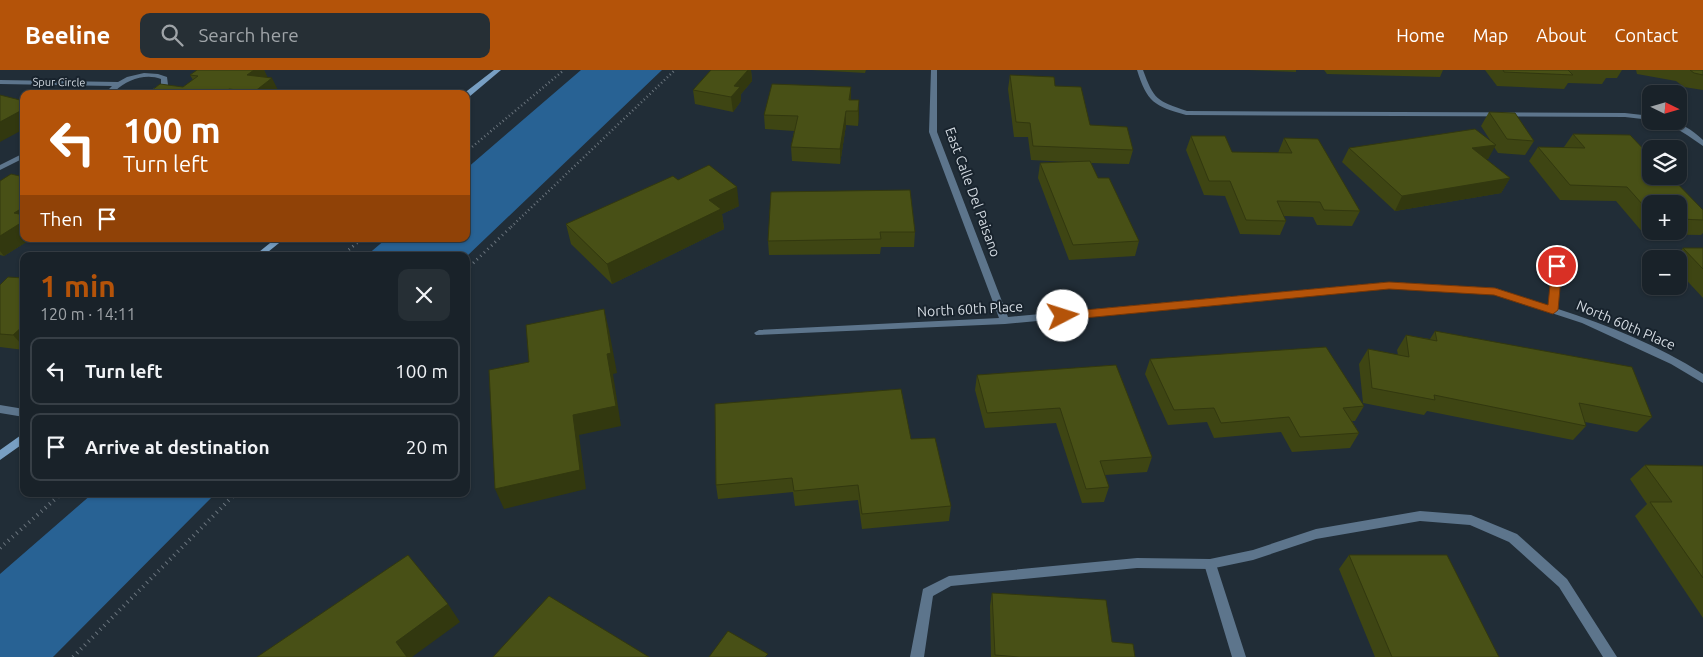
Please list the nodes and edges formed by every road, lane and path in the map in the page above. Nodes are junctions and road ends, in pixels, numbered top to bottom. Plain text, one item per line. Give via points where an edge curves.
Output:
1 (498, 70) edge
2 (564, 70) edge
3 (675, 70) edge
4 (934, 70) edge
5 (1140, 70) edge
6 (0, 82) edge
7 (117, 84) junction
8 (112, 90) edge
9 (155, 90) edge
10 (470, 92) edge
11 (1642, 117) edge
12 (1684, 130) edge
13 (1703, 144) edge
14 (470, 149) edge
15 (20, 157) edge
16 (0, 168) edge
17 (276, 242) edge
18 (358, 242) edge
19 (263, 252) edge
20 (346, 252) edge
21 (470, 266) edge
22 (1557, 266) dead end
23 (1553, 310) junction
24 (1005, 321) junction
25 (759, 333) dead end
26 (1703, 379) edge
27 (0, 409) edge
28 (20, 412) edge
29 (20, 440) edge
30 (0, 456) edge
31 (58, 497) edge
32 (232, 497) edge
33 (0, 548) edge
34 (1210, 564) junction
35 (73, 657) edge
36 (916, 657) edge
37 (1239, 657) edge
38 (1610, 657) edge

1 - 10 main road
2 - 14 path
3 - 21 path
4 - 24 street, East Calle Del Paisano via 933,132
5 - 11 street via 1148,94 1159,104 1186,113
6 - 7 street, Spur Circle
7 - 8 street
7 - 9 street, Spur Circle via 145,74 165,78 164,85
12 - 13 street
15 - 16 street
17 - 19 main road
18 - 20 path
22 - 23 street
23 - 24 street, North 60th Place via 1495,291 1389,285
23 - 26 street, North 60th Place via 1675,361
24 - 25 street, North 60th Place
27 - 28 street
29 - 30 main road
31 - 33 path
32 - 35 path
34 - 36 street via 1136,563 949,581 927,593
34 - 37 street
34 - 38 street via 1253,555 1316,534 1420,516 1471,520 1513,538 1563,583

